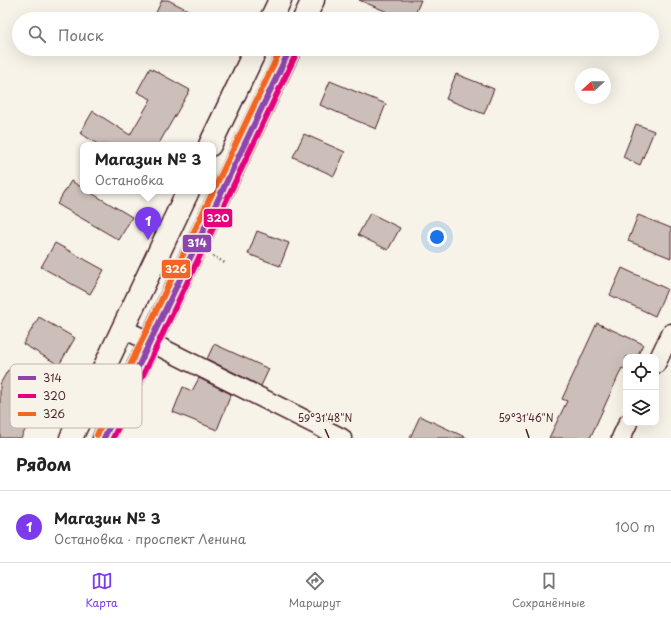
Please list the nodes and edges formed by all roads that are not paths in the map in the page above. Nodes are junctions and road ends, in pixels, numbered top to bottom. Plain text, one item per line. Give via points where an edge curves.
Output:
1 (280, 0) edge
2 (313, 0) edge
3 (274, 12) edge
4 (307, 12) edge
5 (253, 56) edge
6 (287, 56) edge
7 (211, 142) edge
8 (187, 194) edge
9 (122, 328) junction
10 (671, 333) edge
11 (150, 342) junction
12 (659, 358) edge
13 (105, 364) edge
14 (139, 364) edge
15 (627, 426) edge
16 (76, 428) edge
17 (109, 428) edge
18 (71, 438) edge
19 (104, 438) edge
20 (342, 438) edge
21 (621, 438) edge

1 - 3 main road
2 - 4 main road
5 - 7 main road
6 - 11 main road
8 - 9 main road
9 - 11 street
9 - 13 main road
10 - 12 street
11 - 14 main road
11 - 20 street
15 - 21 street
16 - 18 main road
17 - 19 main road

